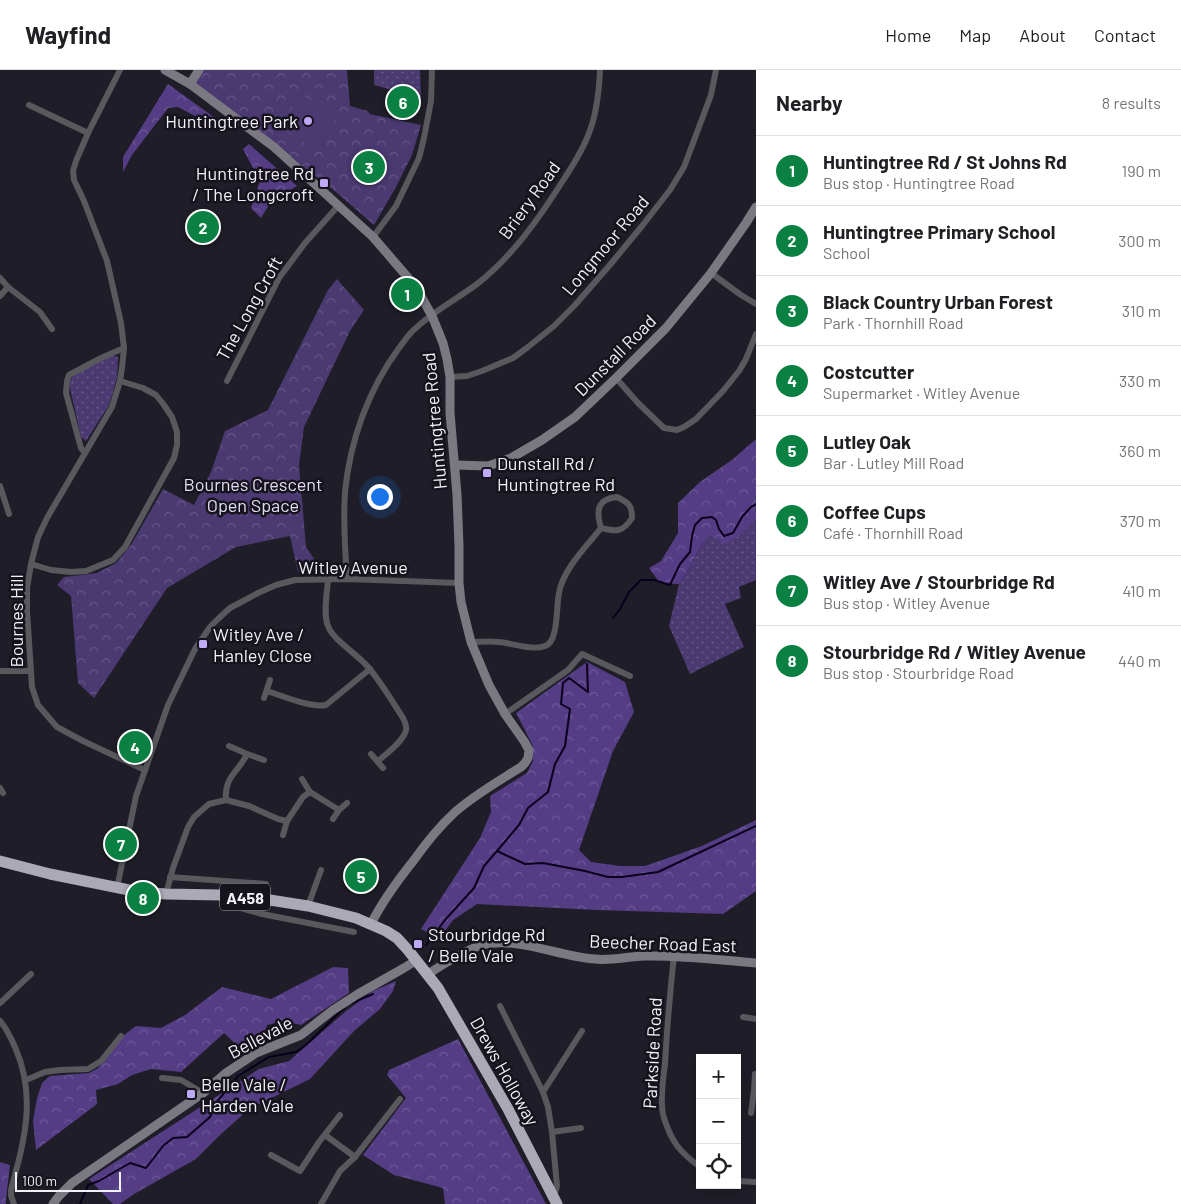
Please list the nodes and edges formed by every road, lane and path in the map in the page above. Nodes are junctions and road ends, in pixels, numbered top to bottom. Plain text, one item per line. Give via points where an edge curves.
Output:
1 (120, 70) edge
2 (165, 70) edge
3 (199, 70) edge
4 (432, 70) edge
5 (600, 70) edge
6 (716, 70) edge
7 (190, 84) junction
8 (29, 105) dead end
9 (88, 133) junction
10 (339, 205) junction
11 (756, 207) edge
12 (373, 237) junction
13 (711, 273) junction
14 (0, 278) edge
15 (8, 287) junction
16 (0, 296) edge
17 (756, 304) edge
18 (432, 316) junction
19 (52, 329) dead end
20 (756, 334) edge
21 (124, 348) junction
22 (450, 377) junction
23 (616, 378) junction
24 (120, 381) junction
25 (227, 381) dead end
26 (86, 453) junction
27 (455, 465) junction
28 (0, 486) edge
29 (9, 514) dead end
30 (601, 528) junction
31 (31, 564) junction
32 (347, 579) junction
33 (328, 580) junction
34 (459, 583) junction
35 (471, 642) junction
36 (370, 669) junction
37 (0, 671) edge
38 (31, 671) junction
39 (630, 676) dead end
40 (270, 680) dead end
41 (267, 691) junction
42 (264, 698) dead end
43 (505, 714) junction
44 (229, 746) dead end
45 (247, 754) junction
46 (371, 754) dead end
47 (264, 760) dead end
48 (378, 761) junction
49 (383, 768) dead end
50 (145, 770) junction
51 (302, 779) dead end
52 (310, 792) junction
53 (226, 800) junction
54 (346, 803) dead end
55 (340, 810) junction
56 (333, 819) dead end
57 (287, 821) junction
58 (283, 835) dead end
59 (0, 861) edge
60 (322, 870) dead end
61 (170, 877) junction
62 (266, 884) dead end
63 (117, 888) junction
64 (166, 894) junction
65 (234, 896) junction
66 (308, 906) junction
67 (371, 924) junction
68 (354, 932) dead end
69 (674, 956) junction
70 (417, 960) junction
71 (756, 963) edge
72 (32, 974) dead end
73 (428, 974) junction
74 (0, 1003) edge
75 (500, 1006) dead end
76 (743, 1017) dead end
77 (756, 1019) edge
78 (0, 1021) edge
79 (582, 1031) dead end
80 (121, 1036) dead end
81 (755, 1074) edge
82 (162, 1078) dead end
83 (26, 1080) junction
84 (755, 1091) edge
85 (543, 1092) junction
86 (203, 1093) junction
87 (400, 1100) dead end
88 (751, 1113) dead end
89 (340, 1115) dead end
90 (581, 1128) dead end
91 (552, 1132) junction
92 (325, 1135) junction
93 (271, 1155) dead end
94 (355, 1157) junction
95 (696, 1164) edge
96 (741, 1181) edge
97 (756, 1182) edge
98 (555, 1201) edge
99 (14, 1204) edge
100 (53, 1204) edge
101 (321, 1204) edge

1 - 9 street, Bournes Hill
2 - 7 street, Huntingtree Road
3 - 7 street
4 - 12 street via 431,101 419,158 396,206
5 - 18 street, Briery Road via 599,93 589,134 553,196 524,237 498,266
6 - 22 street, Longmoor Road via 711,95 684,167 670,190 610,266 554,326 520,352 482,371
7 - 10 street, Huntingtree Road via 274,147
8 - 9 street
9 - 21 street, Bournes Hill via 73,171 74,180 107,261
10 - 12 street, Huntingtree Road
10 - 25 street, The Long Croft via 279,278
11 - 13 street, Dunstall Road
12 - 18 street, Huntingtree Road via 416,287
13 - 17 street
13 - 23 street, Dunstall Road via 666,328
14 - 15 street
15 - 16 street
15 - 19 street via 40,312
18 - 22 street, Huntingtree Road via 443,343
18 - 32 street, Briery Road via 414,329 398,349 365,409 348,468 345,494
20 - 23 street via 740,371 696,419 677,430 664,428
21 - 24 street, Bournes Hill
21 - 26 street via 69,375 66,393 81,448
22 - 27 street, Huntingtree Road
23 - 27 street, Dunstall Road via 575,417 511,458 488,466
24 - 26 street, Bournes Hill via 112,407
24 - 31 street via 156,395 164,405 177,432 174,458 125,547 113,560 86,571 71,572
26 - 31 street, Bournes Hill via 47,518
27 - 34 street, Huntingtree Road
28 - 29 street
30 - 30 street via 598,516 601,504 617,497 629,504 632,518 626,526 612,531
30 - 35 street via 565,575 559,592 555,633 549,644 535,648 496,641
31 - 38 street, Bournes Hill via 27,596
32 - 33 street, Witley Avenue
32 - 34 street, Witley Avenue
33 - 36 street via 326,617 330,631
33 - 50 street, Witley Avenue via 295,580 276,585 230,608 210,627 195,648 168,705
34 - 35 street, Huntingtree Road
35 - 43 street, Huntingtree Road
36 - 41 street via 326,705 310,705
36 - 48 street via 406,725 401,740
37 - 38 street
38 - 50 street, Bournes Hill via 38,705 57,726
39 - 43 street via 582,654 568,670
40 - 41 street
41 - 42 street
43 - 67 street, Huntingtree Road via 529,750 525,763 455,812 431,836 396,881
44 - 45 street
45 - 47 street
45 - 53 street via 230,776
46 - 48 street
48 - 49 street
50 - 63 street, Witley Avenue via 132,811
51 - 52 street
52 - 55 street
52 - 57 street
53 - 57 street
53 - 61 street via 210,804 194,817
54 - 55 street
55 - 56 street
57 - 58 street
59 - 63 highway, A458
60 - 66 street
61 - 62 street
61 - 64 street
63 - 64 highway, A458
64 - 65 highway, A458
65 - 66 highway, A458
65 - 68 street via 236,905 241,908
66 - 67 highway, A458
67 - 70 highway, A458 via 396,938
69 - 71 street, Beecher Road East
69 - 73 street, Beecher Road East via 596,960 493,943 472,949
69 - 95 street, Parkside Road via 663,1116 676,1146
70 - 73 highway, Drews Holloway / A458
70 - 86 street, Bellevale via 349,999 301,1035 256,1054
72 - 74 street
73 - 98 highway, Drews Holloway / A458 via 508,1109
75 - 85 street
76 - 77 street
78 - 83 street via 21,1060
79 - 85 street
80 - 83 street via 101,1061 88,1069 45,1072
81 - 84 street
82 - 86 street via 180,1080
83 - 99 street via 26,1123 11,1190
84 - 88 street
85 - 91 street
86 - 100 street, Bellevale via 72,1183
87 - 94 street
89 - 92 street
90 - 91 street
91 - 98 street via 557,1186
92 - 93 street via 300,1170
92 - 94 street
94 - 101 street via 340,1171
96 - 97 street

